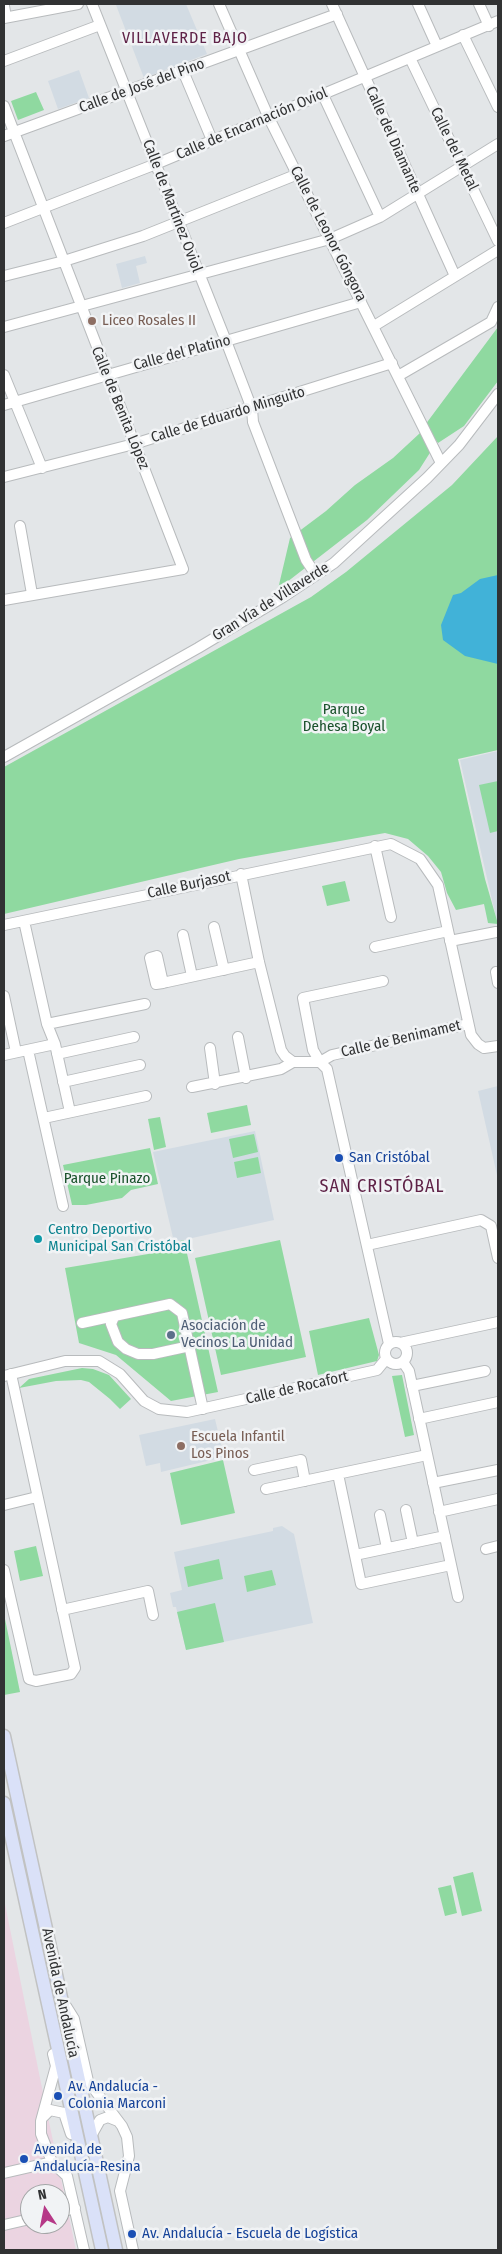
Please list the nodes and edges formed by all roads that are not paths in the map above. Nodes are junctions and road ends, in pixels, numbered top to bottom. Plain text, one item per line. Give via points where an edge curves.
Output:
1 (78, 4) edge
2 (92, 4) edge
3 (219, 4) edge
4 (332, 4) edge
5 (418, 4) edge
6 (479, 4) edge
7 (4, 6) edge
8 (337, 14) junction
9 (5, 18) edge
10 (494, 24) edge
11 (100, 25) junction
12 (463, 36) junction
13 (437, 46) junction
14 (239, 51) junction
15 (410, 58) junction
16 (4, 61) edge
17 (183, 71) junction
18 (365, 76) junction
19 (127, 92) junction
20 (322, 95) junction
21 (4, 106) edge
22 (498, 107) edge
23 (268, 116) junction
24 (14, 132) junction
25 (4, 136) edge
26 (212, 140) junction
27 (498, 144) edge
28 (156, 164) junction
29 (462, 166) junction
30 (298, 174) junction
31 (417, 193) junction
32 (44, 208) junction
33 (380, 217) junction
34 (180, 223) junction
35 (4, 224) edge
36 (330, 239) junction
37 (498, 241) edge
38 (498, 250) edge
39 (64, 261) junction
40 (199, 273) junction
41 (4, 276) edge
42 (455, 276) junction
43 (362, 302) junction
44 (79, 306) junction
45 (498, 306) edge
46 (494, 322) edge
47 (374, 326) junction
48 (4, 327) edge
49 (226, 341) junction
50 (392, 363) junction
51 (106, 374) junction
52 (4, 375) edge
53 (398, 376) junction
54 (498, 394) edge
55 (16, 402) junction
56 (4, 405) edge
57 (498, 405) edge
58 (252, 408) junction
59 (134, 444) junction
60 (441, 463) junction
61 (42, 468) junction
62 (4, 477) edge
63 (20, 526) dead end
64 (316, 575) junction
65 (32, 594) junction
66 (284, 599) junction
67 (4, 600) edge
68 (4, 757) edge
69 (4, 765) edge
70 (375, 846) junction
71 (241, 874) junction
72 (391, 917) dead end
73 (24, 921) junction
74 (4, 925) edge
75 (214, 927) dead end
76 (496, 932) dead end
77 (183, 934) dead end
78 (449, 936) junction
79 (374, 947) dead end
80 (259, 962) junction
81 (224, 970) junction
82 (496, 972) dead end
83 (192, 976) junction
84 (383, 982) dead end
85 (163, 983) dead end
86 (498, 983) edge
87 (4, 996) edge
88 (145, 1004) dead end
89 (7, 1024) edge
90 (47, 1024) junction
91 (468, 1024) junction
92 (134, 1037) dead end
93 (238, 1037) dead end
94 (498, 1046) edge
95 (210, 1048) dead end
96 (56, 1049) junction
97 (28, 1050) junction
98 (16, 1052) junction
99 (4, 1055) edge
100 (293, 1062) junction
101 (320, 1062) junction
102 (140, 1065) dead end
103 (246, 1078) junction
104 (63, 1082) junction
105 (215, 1084) junction
106 (192, 1088) dead end
107 (146, 1096) dead end
108 (70, 1112) junction
109 (44, 1118) junction
110 (63, 1206) dead end
111 (367, 1245) junction
112 (498, 1258) edge
113 (114, 1316) junction
114 (498, 1322) edge
115 (82, 1323) dead end
116 (395, 1344) junction
117 (190, 1346) junction
118 (386, 1359) junction
119 (403, 1362) junction
120 (485, 1371) dead end
121 (7, 1375) edge
122 (412, 1386) junction
123 (498, 1402) edge
124 (203, 1409) junction
125 (419, 1419) junction
126 (427, 1455) junction
127 (254, 1470) dead end
128 (498, 1470) edge
129 (338, 1474) junction
130 (305, 1480) junction
131 (433, 1483) junction
132 (266, 1489) dead end
133 (37, 1497) junction
134 (498, 1499) edge
135 (4, 1505) edge
136 (406, 1510) dead end
137 (439, 1512) junction
138 (380, 1515) dead end
139 (445, 1536) junction
140 (413, 1543) junction
141 (498, 1546) edge
142 (387, 1548) junction
143 (486, 1548) dead end
144 (355, 1555) junction
145 (451, 1566) junction
146 (4, 1570) edge
147 (458, 1597) dead end
148 (62, 1610) junction
149 (154, 1615) dead end
150 (4, 1736) edge
151 (4, 1803) edge
152 (28, 1918) junction
153 (62, 1999) junction
154 (43, 2117) junction
155 (118, 2121) junction
156 (91, 2136) junction
157 (52, 2162) junction
158 (4, 2173) edge
159 (90, 2196) junction
160 (75, 2208) junction
161 (70, 2209) edge
162 (20, 2221) edge
163 (4, 2225) edge
164 (84, 2250) edge
165 (102, 2250) edge
166 (116, 2250) edge
167 (133, 2250) edge

1 - 9 street
2 - 11 street, Calle de Martínez Oviol
3 - 14 street, Calle de Leonor Góngora
4 - 8 street, Calle del Diamante
5 - 13 street
6 - 10 street
7 - 9 street
8 - 14 street, Calle de José del Pino
8 - 18 street, Calle del Diamante
10 - 12 street, Calle de Encarnación Oviol
11 - 16 street
11 - 19 street, Calle de Martínez Oviol
12 - 13 street, Calle de Encarnación Oviol
12 - 22 street
13 - 15 street, Calle de Encarnación Oviol
14 - 17 street, Calle de José del Pino
14 - 23 street, Calle de Leonor Góngora
15 - 18 street, Calle de Encarnación Oviol
15 - 29 street, Calle del Metal
17 - 19 street, Calle de José del Pino
17 - 26 street
18 - 20 street, Calle de Encarnación Oviol
18 - 31 street, Calle del Diamante
19 - 24 street, Calle de José del Pino
19 - 28 street, Calle de Martínez Oviol
20 - 23 street, Calle de Encarnación Oviol
20 - 33 street
21 - 24 street, Calle de Benita López
23 - 26 street, Calle de Encarnación Oviol
23 - 30 street, Calle de Leonor Góngora
24 - 25 street, Calle de José del Pino
24 - 32 street, Calle de Benita López
26 - 28 street, Calle de Encarnación Oviol
27 - 29 street
28 - 32 street, Calle de Encarnación Oviol
28 - 34 street, Calle de Martínez Oviol
29 - 31 street
29 - 37 street, Calle del Metal
30 - 34 street
30 - 36 street, Calle de Leonor Góngora
31 - 33 street
31 - 42 street, Calle del Diamante
32 - 35 street, Calle de Encarnación Oviol
32 - 39 street, Calle de Benita López
33 - 36 street
34 - 39 street
34 - 40 street, Calle de Martínez Oviol
36 - 40 street
36 - 43 street, Calle de Leonor Góngora
38 - 42 street
39 - 41 street
39 - 44 street, Calle de Benita López
40 - 44 street
40 - 49 street, Calle de Martínez Oviol
42 - 47 street
43 - 47 street, Calle de Leonor Góngora
43 - 49 street, Calle del Platino
44 - 48 street
44 - 51 street, Calle de Benita López
45 - 46 street
46 - 53 street
47 - 50 street, Calle de Leonor Góngora
49 - 51 street, Calle del Platino
49 - 58 street, Calle de Martínez Oviol
50 - 53 street, Calle de Leonor Góngora
50 - 58 street, Calle de Eduardo Minguito
51 - 55 street, Calle del Platino
51 - 59 street, Calle de Benita López
52 - 55 street
53 - 60 street, Calle de Leonor Góngora
54 - 60 street, Gran Vía de Villaverde
55 - 56 street, Calle del Platino
55 - 61 street
57 - 66 street, Gran Vía de Villaverde via 463,449 386,526 336,566
58 - 59 street, Calle de Eduardo Minguito
58 - 64 street, Calle de Martínez Oviol via 251,418 306,560
59 - 61 street, Calle de Eduardo Minguito
59 - 65 street, Calle de Benita López via 183,569
60 - 64 street, Gran Vía de Villaverde via 382,521
61 - 62 street, Calle de Eduardo Minguito
63 - 65 street
64 - 66 street, Gran Vía de Villaverde
65 - 67 street
66 - 68 street, Gran Vía de Villaverde
66 - 69 street, Gran Vía de Villaverde
70 - 71 street, Calle Burjasot
70 - 72 street
70 - 78 street, Calle Burjasot via 390,844 420,859 438,885
71 - 73 street, Calle Burjasot
71 - 80 street
73 - 74 street, Calle Burjasot
73 - 90 street
75 - 81 street
76 - 78 street
77 - 83 street
78 - 79 street
78 - 91 street, Calle Burjasot
80 - 81 street
80 - 100 street via 281,1050
81 - 83 street
82 - 86 street
83 - 85 street
84 - 101 street via 302,998 313,1050
87 - 89 street
88 - 90 street
89 - 98 street
90 - 96 street
91 - 94 street, Calle de Benimamet via 478,1044 484,1048
91 - 101 street, Calle de Benimamet via 332,1055
92 - 96 street
93 - 103 street
95 - 105 street
96 - 97 street
96 - 104 street
97 - 98 street
97 - 109 street
98 - 99 street
100 - 101 street
100 - 103 street via 281,1069
101 - 111 street via 327,1069
102 - 104 street
103 - 105 street
104 - 108 street
105 - 106 street
107 - 108 street
108 - 109 street
109 - 110 street
111 - 112 street via 481,1220 491,1226
111 - 116 street
113 - 115 street
113 - 117 street via 111,1324 118,1342 138,1354
113 - 117 street via 170,1304 182,1313
114 - 116 street
116 - 118 street via 386,1348
116 - 119 street via 406,1351
117 - 124 street
118 - 119 street via 392,1363
118 - 124 street, Calle de Rocafort via 377,1370
119 - 122 street
120 - 122 street
121 - 124 street, Calle de Rocafort via 65,1361 99,1361 120,1374 144,1401 159,1409 187,1412
121 - 133 street
122 - 125 street
123 - 125 street
125 - 126 street
126 - 129 street
126 - 131 street
127 - 130 street via 300,1460
128 - 131 street
129 - 130 street
129 - 144 street
130 - 132 street
131 - 137 street
133 - 135 street
133 - 148 street
134 - 137 street
136 - 140 street
137 - 139 street
138 - 142 street
139 - 140 street
139 - 145 street
140 - 142 street
141 - 143 street
142 - 144 street
144 - 145 street via 361,1584
145 - 147 street
146 - 148 street via 28,1679 36,1681 71,1674 75,1668
148 - 149 street via 148,1591
150 - 153 main road, Avenida de Andalucía
151 - 152 main road, Avenida de Andalucía
152 - 154 street, Avenida de Andalucía via 29,1938 56,2066
152 - 159 main road, Avenida de Andalucía
153 - 155 street via 74,2020 88,2081
153 - 156 main road, Avenida de Andalucía
154 - 157 street, Avenida de Andalucía via 41,2134
154 - 159 street, Avenida de Andalucía via 50,2110 64,2113 70,2126 81,2181
155 - 156 street via 100,2120
155 - 167 street via 125,2131 129,2147 120,2191
156 - 166 main road, Avenida de Andalucía
157 - 158 street
157 - 160 street, Avenida de Andalucía via 67,2176
159 - 165 main road, Avenida de Andalucía
160 - 161 street
160 - 164 street, Avenida de Andalucía
162 - 163 street

